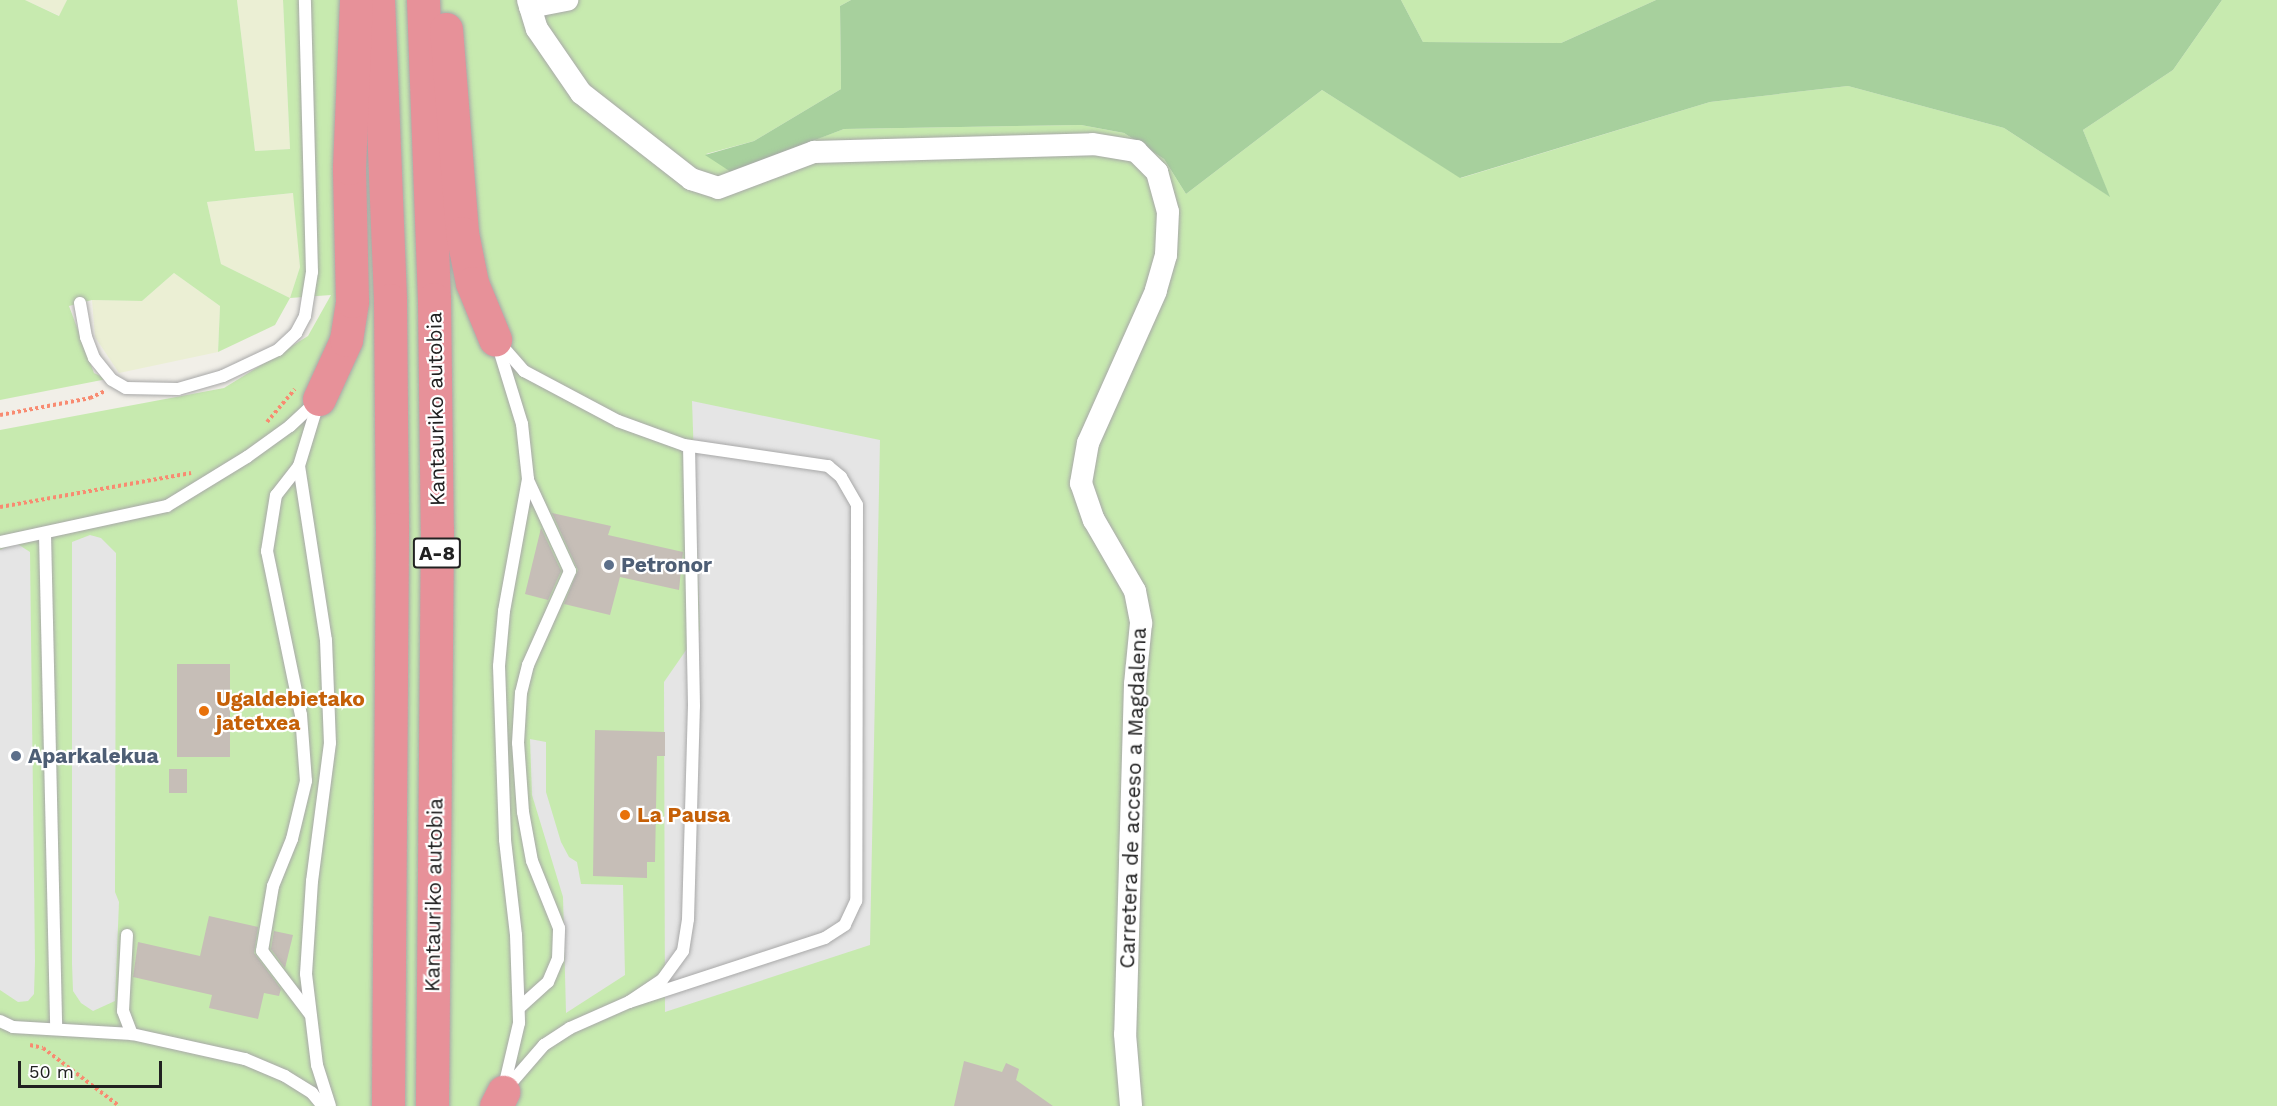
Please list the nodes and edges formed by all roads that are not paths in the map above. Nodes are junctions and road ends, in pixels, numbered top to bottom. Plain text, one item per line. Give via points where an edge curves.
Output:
1 (305, 0) edge
2 (356, 0) edge
3 (378, 0) edge
4 (423, 0) edge
5 (431, 0) edge
6 (567, 0) edge
7 (529, 3) edge
8 (80, 303) dead end
9 (495, 339) junction
10 (308, 393) junction
11 (689, 447) junction
12 (299, 466) junction
13 (528, 479) junction
14 (45, 534) junction
15 (0, 542) edge
16 (127, 935) dead end
17 (628, 1002) junction
18 (519, 1008) junction
19 (310, 1014) junction
20 (0, 1021) edge
21 (56, 1028) junction
22 (132, 1034) junction
23 (499, 1099) edge
24 (323, 1106) edge
25 (330, 1106) edge
26 (388, 1106) edge
27 (432, 1106) edge
28 (1131, 1106) edge

1 - 8 lane via 312,272 305,316 296,333 278,350 223,376 178,389 126,388 94,358
2 - 10 highway via 349,168 352,301 346,340
3 - 26 highway, Kantauriko autobia / A-8 via 389,277 392,529
4 - 27 highway, Kantauriko autobia / A-8 via 434,288 437,506
5 - 9 highway via 447,31 462,232 482,315
6 - 7 street
7 - 28 street, Carretera de acceso a Magdalena via 537,28 580,93 691,179 718,188 814,152 1093,144 1136,151 1157,172 1168,212 1166,255 1156,291 1088,443 1081,483 1094,520 1135,591 1141,623 1125,1034
9 - 11 lane via 524,371 562,393 618,421
9 - 13 lane via 522,424
10 - 12 lane
10 - 14 lane via 290,426 197,491 166,506
11 - 17 lane via 693,717 688,919 683,951 662,980
11 - 17 lane via 828,466 841,477 857,505 856,901 845,925 825,938
12 - 19 lane via 326,640 329,693 330,743 307,947
12 - 19 lane via 276,495 267,551 301,715 306,781 292,839 273,886 262,951
13 - 18 lane via 504,611 500,666 505,840 516,935
13 - 18 lane via 570,571 528,665 521,693 518,743 523,812 532,861 559,928 558,959 548,982
14 - 15 lane
14 - 21 lane
16 - 22 lane via 123,1011
17 - 23 lane via 570,1028 544,1045
18 - 23 lane via 519,1023
19 - 25 lane via 317,1065
20 - 21 lane via 13,1027
21 - 22 lane
22 - 24 lane via 245,1059 285,1076 312,1093

